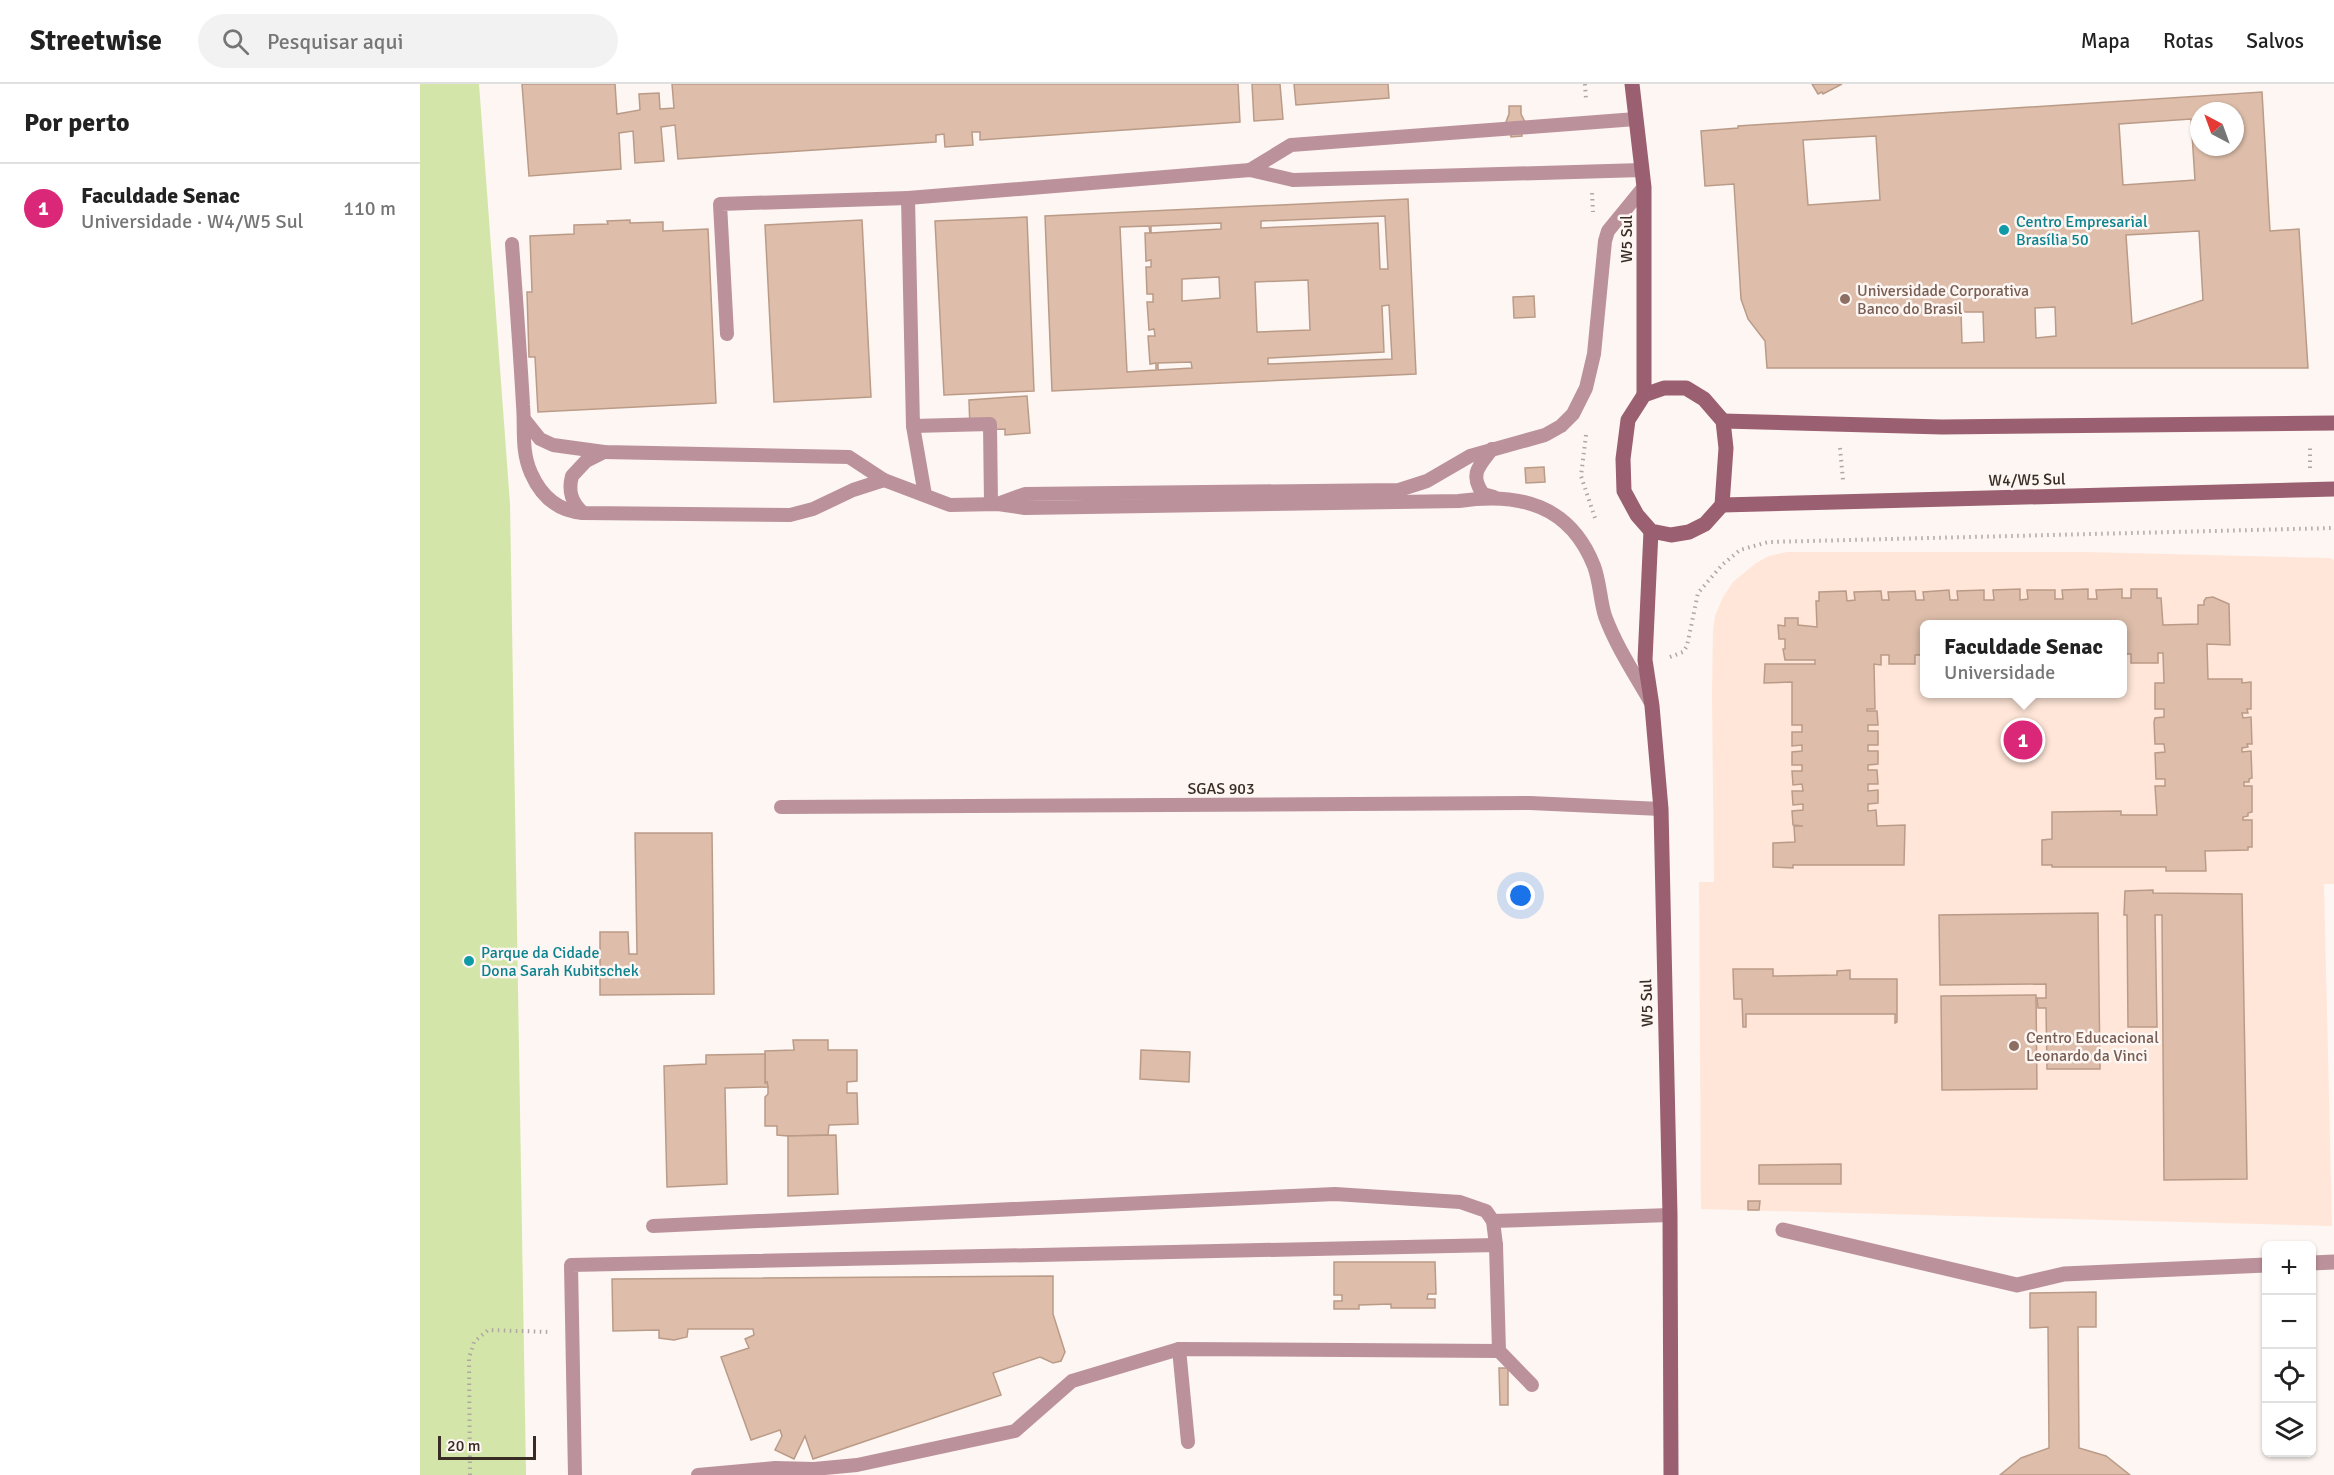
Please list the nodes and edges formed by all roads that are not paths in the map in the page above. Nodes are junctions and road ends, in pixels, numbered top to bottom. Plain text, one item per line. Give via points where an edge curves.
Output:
1 (1632, 84) edge
2 (1636, 119) junction
3 (1250, 170) junction
4 (1642, 170) junction
5 (1644, 188) junction
6 (908, 198) junction
7 (512, 243) dead end
8 (727, 334) dead end
9 (1644, 395) junction
10 (524, 419) junction
11 (1723, 422) junction
12 (2334, 423) edge
13 (914, 426) junction
14 (1492, 448) junction
15 (604, 452) junction
16 (884, 480) junction
17 (2334, 489) edge
18 (925, 495) junction
19 (1496, 497) junction
20 (995, 504) junction
21 (1722, 505) junction
22 (583, 513) junction
23 (1652, 531) junction
24 (1652, 705) junction
25 (781, 807) dead end
26 (1661, 809) junction
27 (1670, 1215) junction
28 (1493, 1221) junction
29 (652, 1226) dead end
30 (1783, 1230) dead end
31 (1496, 1245) junction
32 (2334, 1262) edge
33 (2316, 1263) edge
34 (2262, 1265) edge
35 (1179, 1349) junction
36 (1499, 1352) junction
37 (1532, 1385) dead end
38 (1188, 1442) dead end
39 (576, 1475) edge
40 (698, 1475) edge
41 (1671, 1475) edge

1 - 2 main road, W5 Sul
2 - 3 lane via 1291,145
2 - 4 main road, W5 Sul
3 - 4 lane via 1293,180
3 - 6 lane
4 - 5 main road, W5 Sul
5 - 9 main road, W5 Sul
5 - 14 lane via 1608,231 1605,241 1594,354 1582,400 1561,426 1545,435
6 - 8 lane via 720,204
6 - 13 lane
7 - 10 lane
9 - 11 main road via 1664,388 1686,388 1704,399
9 - 23 main road via 1628,420 1624,491
10 - 15 lane via 547,443
10 - 22 lane via 525,453 540,490 559,507
11 - 12 main road via 1953,427
11 - 21 main road via 1726,448
13 - 18 lane
13 - 20 lane via 990,424
14 - 19 lane via 1475,480 1483,494
14 - 20 lane via 1459,461 1441,475 1399,490 1025,494
15 - 16 lane via 849,457
15 - 22 lane via 586,461 572,476 570,494
16 - 18 lane
16 - 22 lane via 790,515
17 - 21 main road, W4/W5 Sul
18 - 20 lane via 956,506
19 - 20 lane via 1459,501 1024,508
19 - 24 lane via 1546,508 1579,537 1595,570 1615,641
21 - 23 main road via 1705,524 1689,532 1671,535
23 - 24 main road, W5 Sul via 1645,660
24 - 26 main road, W5 Sul
25 - 26 lane, SGAS 903 via 1530,804
26 - 27 main road, W5 Sul
27 - 28 lane
27 - 41 main road, W5 Sul
28 - 29 lane via 1486,1211 1460,1202 1335,1194
28 - 31 lane
30 - 34 street via 2017,1285 2064,1274
31 - 36 lane
31 - 39 lane via 571,1265
32 - 33 street
35 - 36 lane
35 - 38 lane
35 - 40 lane via 1072,1381 1015,1431 857,1465
36 - 37 lane

